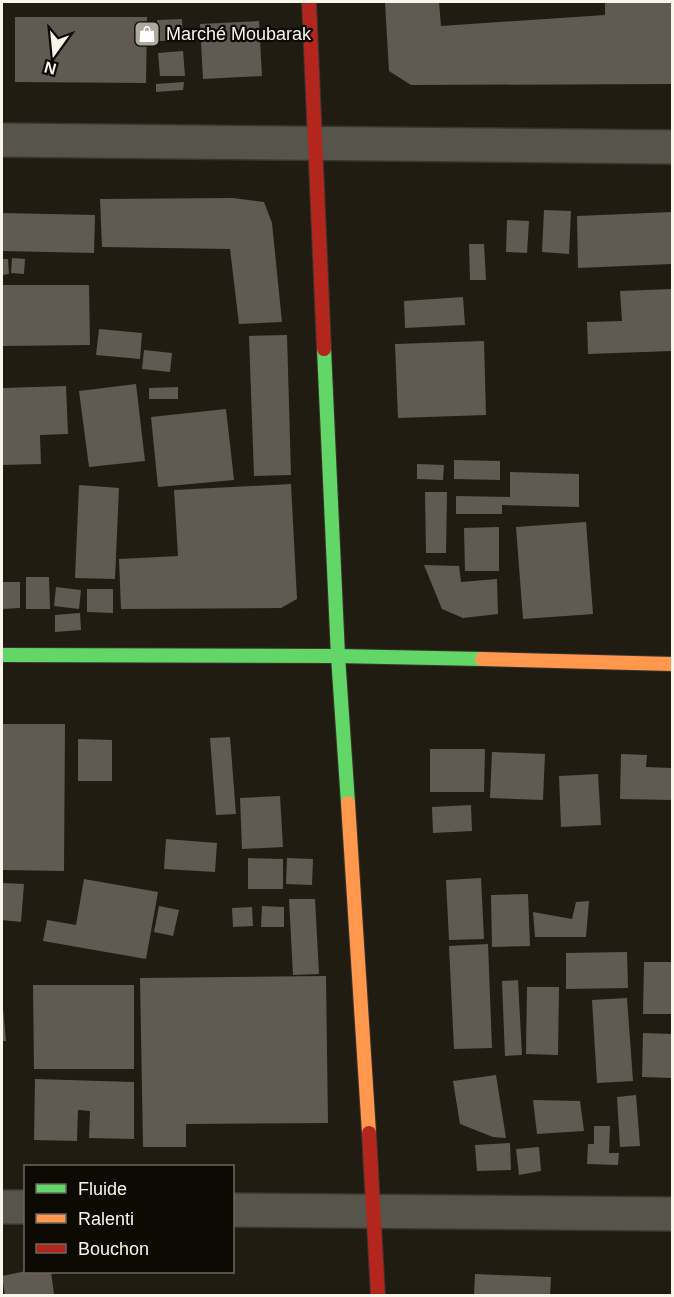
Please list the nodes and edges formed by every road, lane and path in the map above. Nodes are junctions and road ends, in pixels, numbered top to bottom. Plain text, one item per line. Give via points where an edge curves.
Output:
1 (309, 2) edge
2 (2, 140) edge
3 (315, 143) junction
4 (672, 147) edge
5 (2, 655) edge
6 (338, 656) junction
7 (672, 664) edge
8 (2, 1207) edge
9 (24, 1207) edge
10 (234, 1209) edge
11 (374, 1211) junction
12 (672, 1214) edge
13 (378, 1296) edge

1 - 3 main road
2 - 3 street
3 - 4 street
3 - 6 main road
5 - 6 main road
6 - 7 main road
6 - 11 main road
8 - 9 street
10 - 11 street
11 - 12 street
11 - 13 main road

